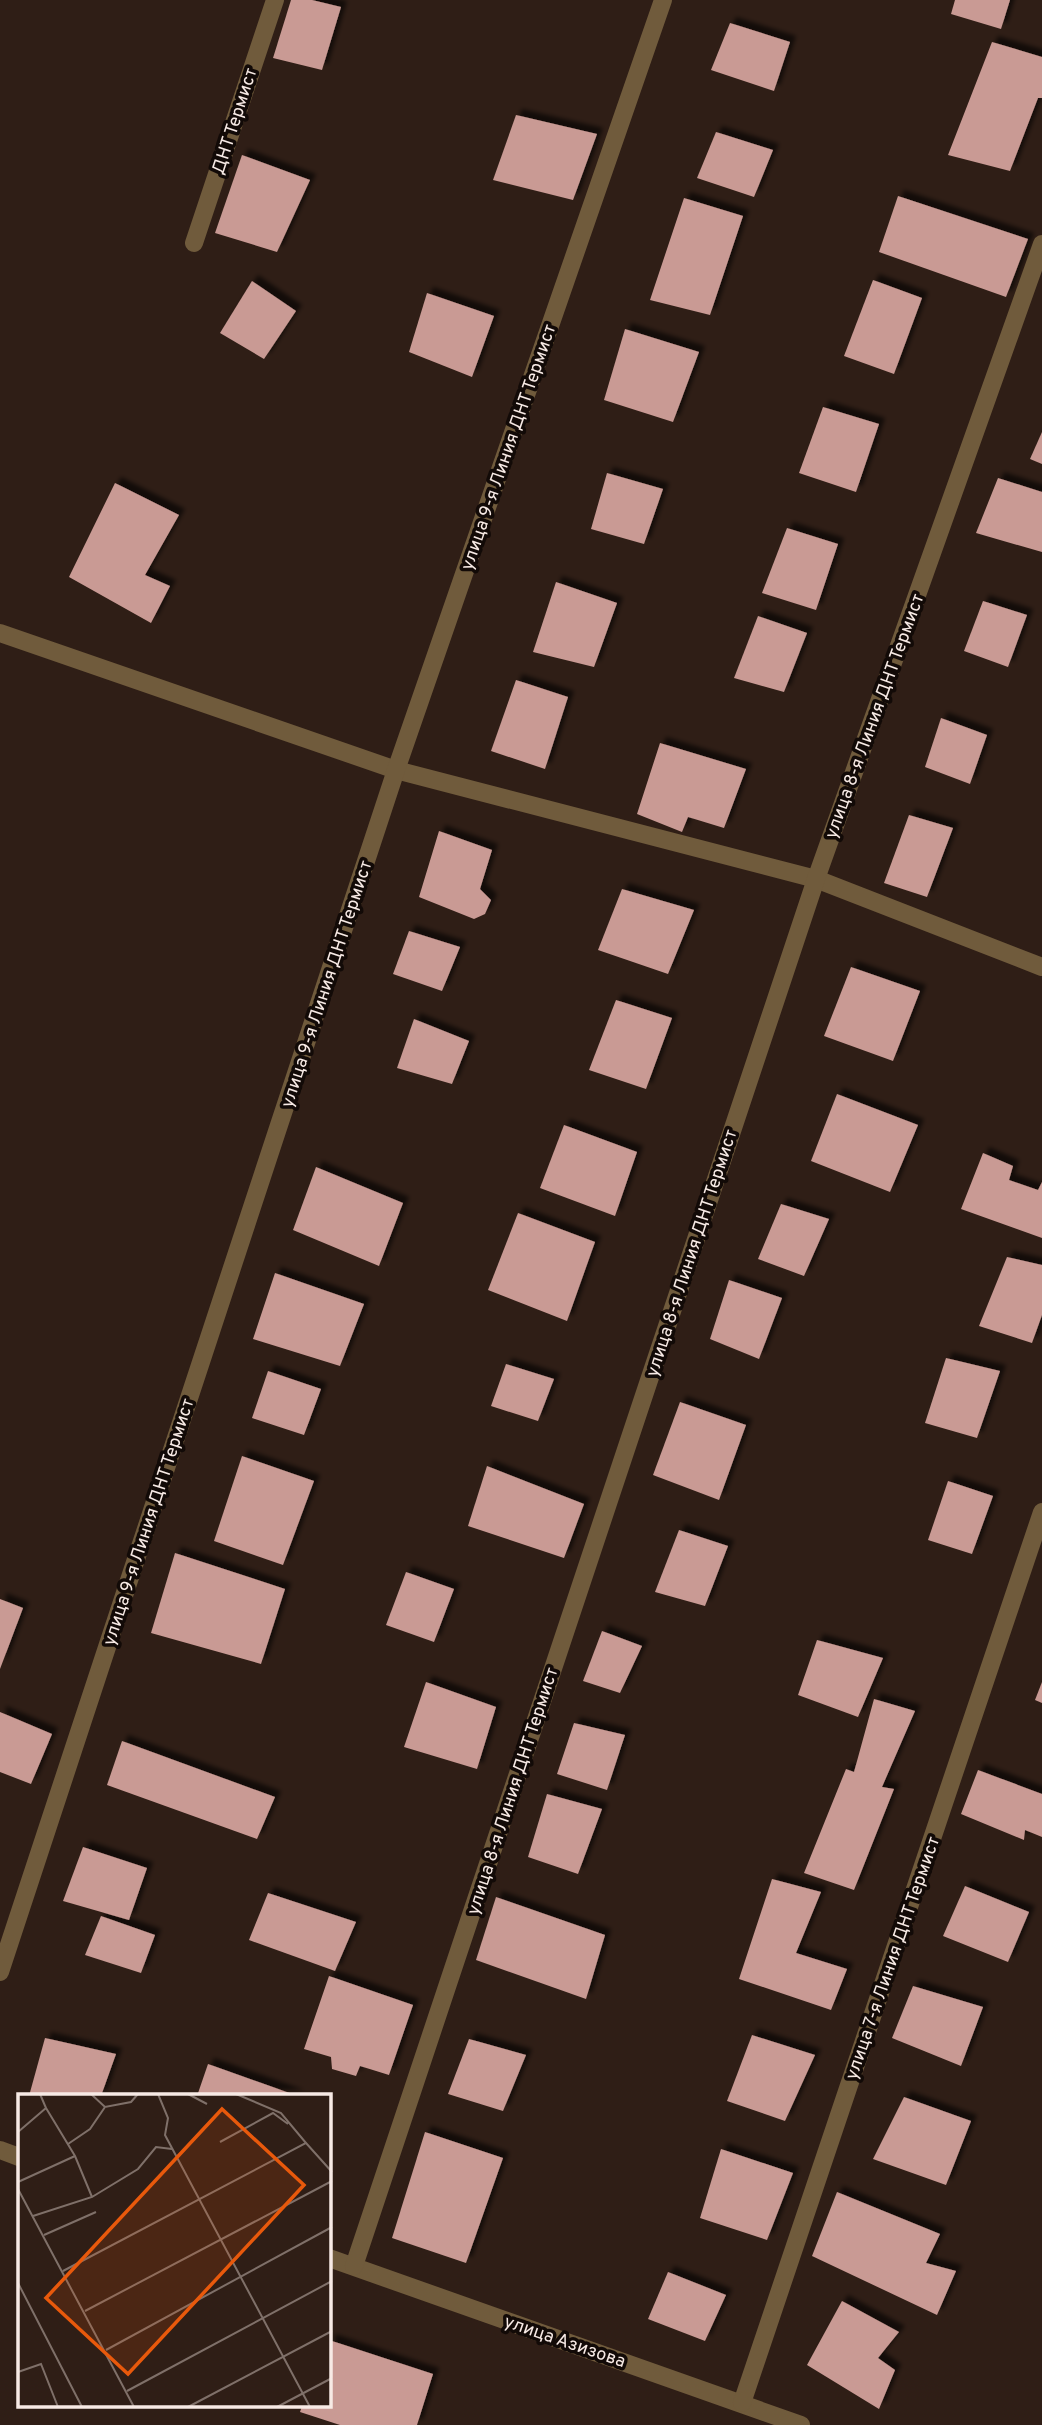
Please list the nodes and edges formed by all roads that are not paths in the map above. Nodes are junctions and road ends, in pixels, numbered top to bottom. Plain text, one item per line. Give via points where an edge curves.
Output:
1 (275, 0) edge
2 (663, 0) edge
3 (194, 243) dead end
4 (1042, 244) edge
5 (0, 633) edge
6 (396, 770) junction
7 (816, 879) junction
8 (1042, 967) edge
9 (1042, 1512) edge
10 (0, 1972) edge
11 (0, 2150) edge
12 (18, 2157) edge
13 (331, 2259) edge
14 (354, 2266) junction
15 (742, 2403) junction
16 (802, 2425) edge

1 - 3 street, ДНТ Термист
2 - 6 street, улица 9-я Линия ДНТ Термист
4 - 7 street, улица 8-я Линия ДНТ Термист
5 - 6 street
6 - 7 street
6 - 10 street, улица 9-я Линия ДНТ Термист
7 - 8 street
7 - 14 street, улица 8-я Линия ДНТ Термист
9 - 15 street, улица 7-я Линия ДНТ Термист
11 - 12 street
13 - 14 street, улица Азизова
14 - 15 street, улица Азизова
15 - 16 street, улица Азизова

